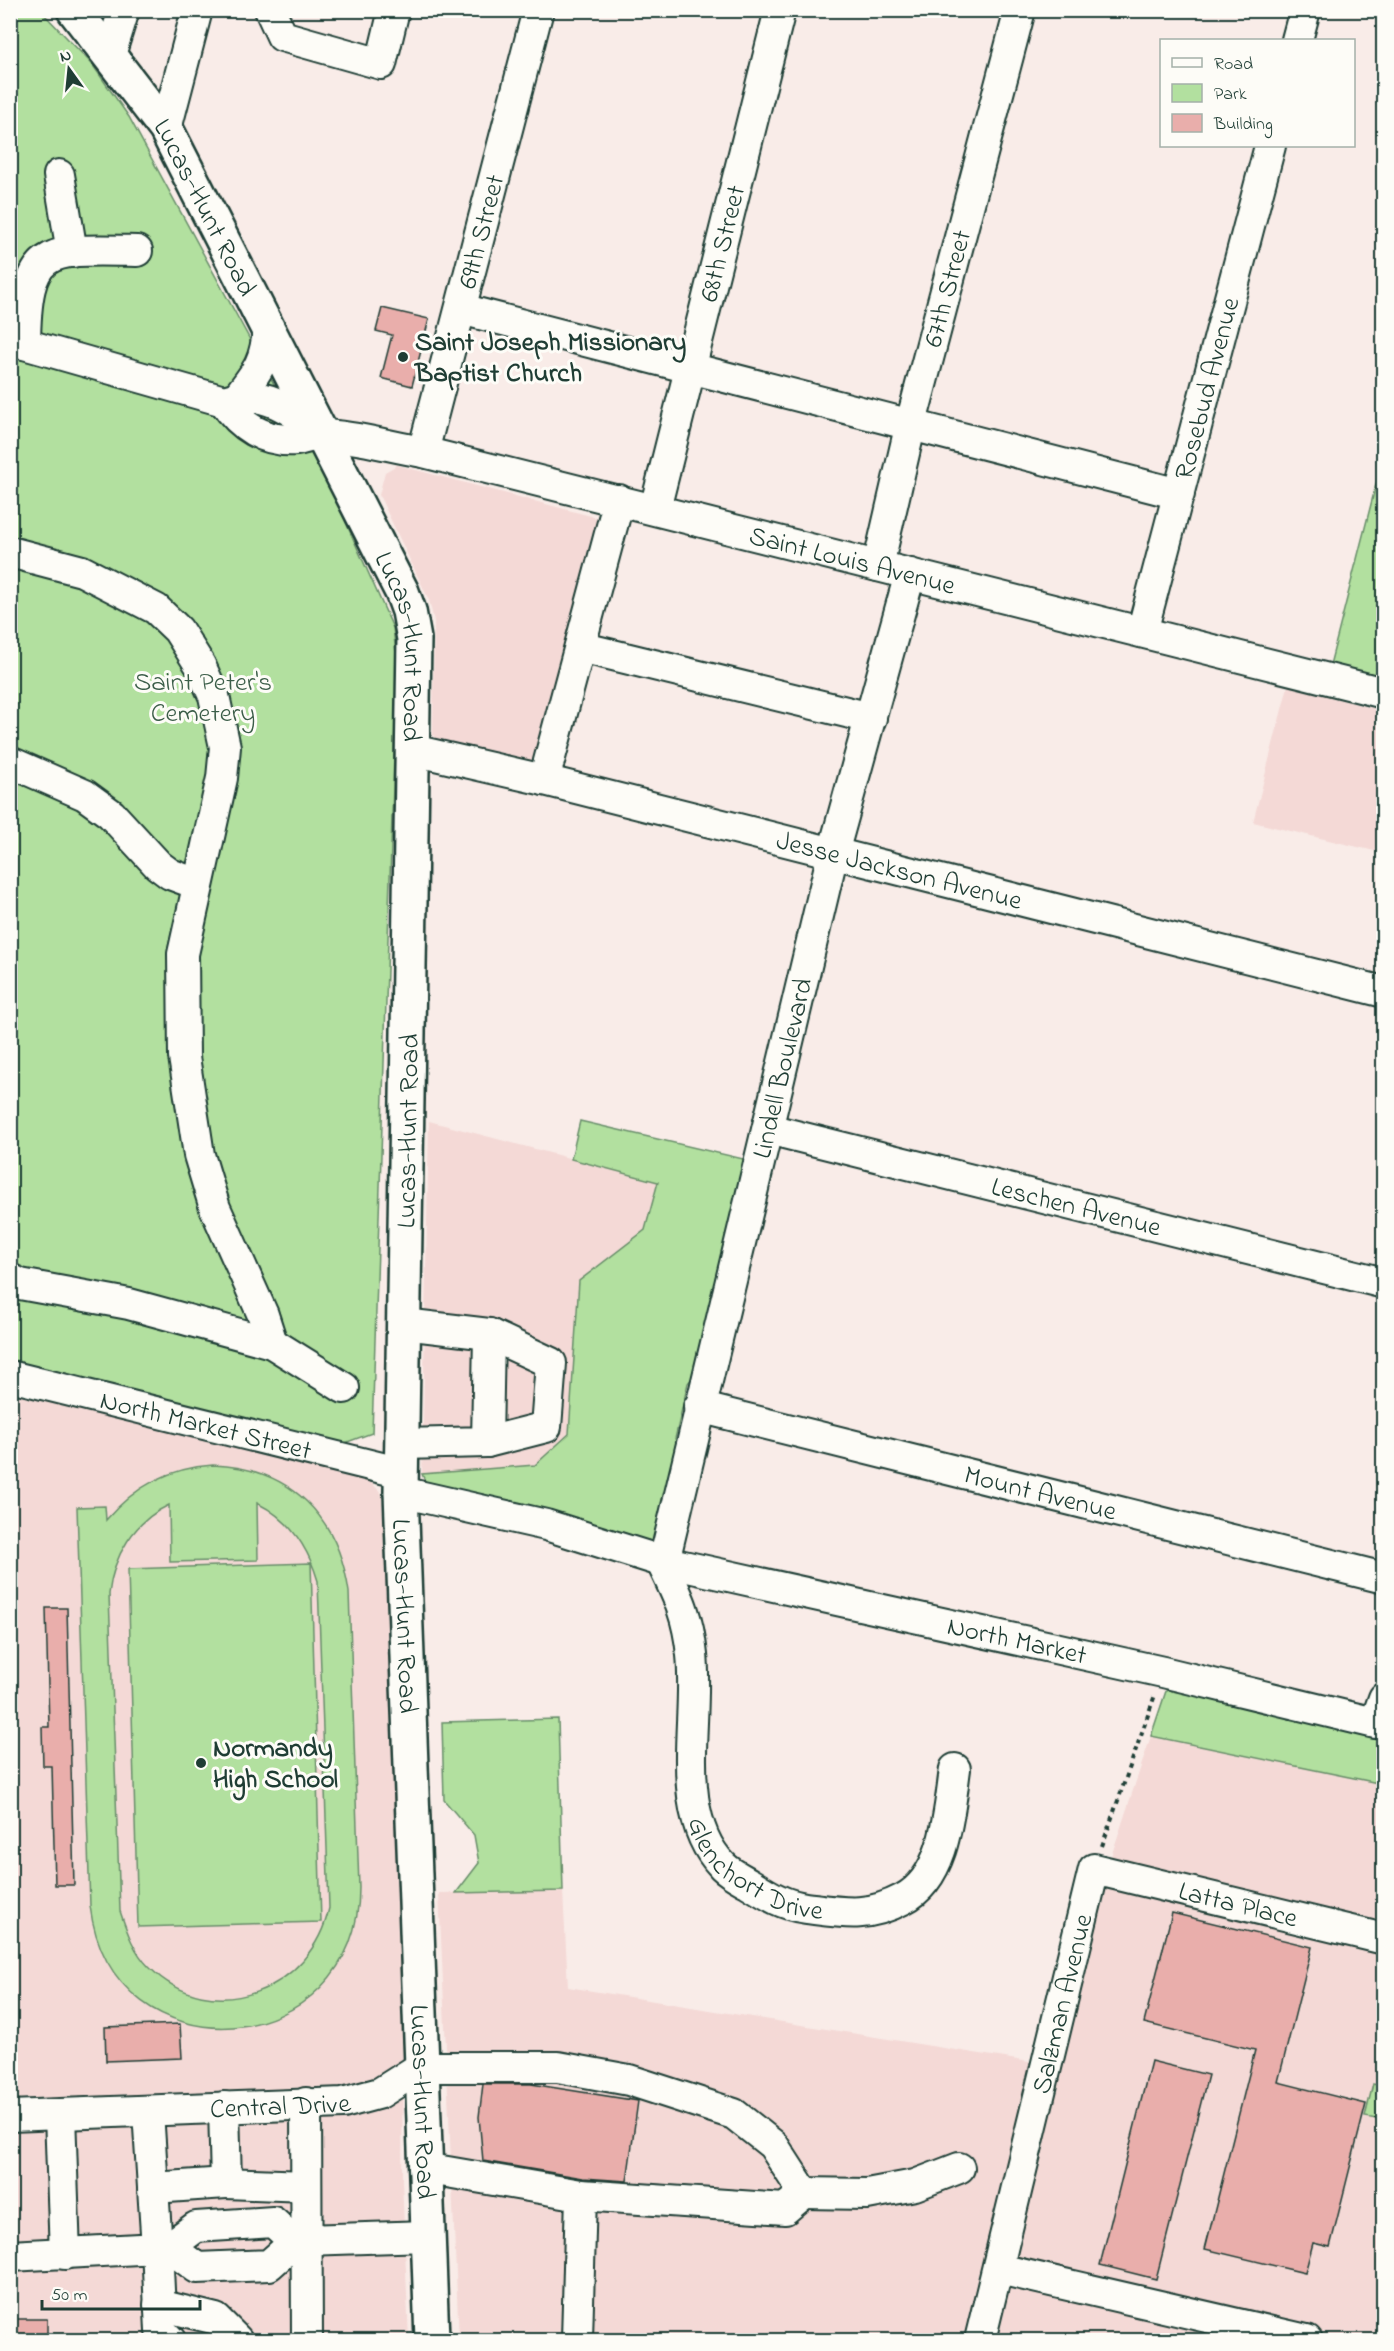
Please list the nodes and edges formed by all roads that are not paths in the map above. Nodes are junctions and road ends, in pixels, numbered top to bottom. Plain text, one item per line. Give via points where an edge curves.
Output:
1 (74, 10) edge
2 (124, 10) edge
3 (197, 10) edge
4 (270, 10) edge
5 (394, 10) edge
6 (538, 10) edge
7 (780, 10) edge
8 (1020, 10) edge
9 (1305, 10) edge
10 (1297, 39) edge
11 (110, 55) junction
12 (166, 129) junction
13 (1270, 147) edge
14 (59, 175) dead end
15 (137, 251) dead end
16 (72, 252) junction
17 (461, 309) junction
18 (268, 328) junction
19 (16, 342) edge
20 (691, 369) junction
21 (231, 398) junction
22 (911, 423) junction
23 (322, 434) junction
24 (423, 452) junction
25 (1179, 494) junction
26 (619, 500) junction
27 (655, 509) junction
28 (10, 552) edge
29 (878, 567) junction
30 (910, 574) junction
31 (1142, 632) junction
32 (580, 647) junction
33 (1383, 693) edge
34 (871, 718) junction
35 (413, 750) junction
36 (10, 762) edge
37 (544, 780) junction
38 (833, 853) junction
39 (197, 884) junction
40 (1383, 992) edge
41 (768, 1129) junction
42 (10, 1280) edge
43 (1383, 1283) edge
44 (404, 1324) junction
45 (489, 1334) junction
46 (272, 1343) junction
47 (10, 1376) edge
48 (344, 1388) dead end
49 (699, 1407) junction
50 (487, 1442) junction
51 (402, 1470) junction
52 (661, 1561) junction
53 (1383, 1578) edge
54 (1379, 1710) edge
55 (955, 1769) dead end
56 (1094, 1869) joint
57 (1383, 1940) edge
58 (421, 2067) junction
59 (306, 2103) junction
60 (224, 2107) junction
61 (139, 2112) junction
62 (60, 2115) junction
63 (10, 2116) edge
64 (424, 2168) junction
65 (958, 2168) dead end
66 (226, 2183) junction
67 (306, 2187) junction
68 (153, 2188) junction
69 (804, 2193) junction
70 (581, 2195) junction
71 (427, 2236) junction
72 (300, 2241) junction
73 (163, 2248) junction
74 (65, 2254) junction
75 (10, 2256) edge
76 (999, 2269) junction
77 (159, 2305) junction
78 (170, 2340) edge
79 (237, 2340) edge
80 (307, 2340) edge
81 (432, 2340) edge
82 (577, 2340) edge
83 (981, 2340) edge
84 (1307, 2340) edge

1 - 11 main road, Lucas-Hunt Road
2 - 11 street
3 - 12 street
4 - 5 street via 282,36 381,64
6 - 17 street, 69th Street
7 - 20 street, 68th Street
8 - 22 street, 67th Street
9 - 10 street
11 - 12 main road, Lucas-Hunt Road
12 - 18 main road, Lucas-Hunt Road
13 - 25 street, Rosebud Avenue
14 - 16 street
15 - 16 street
16 - 19 street via 51,256 38,267
17 - 20 street
17 - 24 street, 69th Street
18 - 21 street via 266,351 258,371
18 - 23 main road, Lucas-Hunt Road
19 - 21 street
20 - 22 street
20 - 27 street, 68th Street
21 - 23 street via 236,419 248,429 269,437 296,440
22 - 25 street
22 - 29 street, 67th Street
23 - 24 street, Saint Louis Avenue
23 - 35 main road, Lucas-Hunt Road via 409,611 415,665
24 - 26 street, Saint Louis Avenue
25 - 31 street, Rosebud Avenue
26 - 27 street, Saint Louis Avenue
26 - 32 street
27 - 29 street, Saint Louis Avenue
28 - 39 street via 82,571 156,609 178,630 200,665 214,696 225,747 222,778
29 - 30 street, Saint Louis Avenue
30 - 31 street, Saint Louis Avenue
30 - 34 street, Lindell Boulevard
31 - 33 street, Saint Louis Avenue
32 - 34 street
32 - 37 street
34 - 38 street, Lindell Boulevard
35 - 37 street, Jesse Jackson Avenue
35 - 44 main road, Lucas-Hunt Road
36 - 39 street via 84,795 111,814 158,865
37 - 38 street, Jesse Jackson Avenue
38 - 40 street, Jesse Jackson Avenue
38 - 41 street, Lindell Boulevard
39 - 46 street via 186,936 182,986 189,1100 199,1155 215,1208
41 - 43 street, Leschen Avenue
41 - 49 street, Lindell Boulevard
42 - 46 street via 129,1304
44 - 45 street
44 - 51 main road, Lucas-Hunt Road
45 - 50 street
45 - 50 street via 551,1363 546,1427
46 - 48 street
47 - 51 street, North Market Street
49 - 52 street, Lindell Boulevard
49 - 53 street, Mount Avenue
50 - 51 street
51 - 52 street, North Market Street via 546,1525
51 - 58 main road, Lucas-Hunt Road
52 - 54 street, North Market via 1163,1672
52 - 55 street, Glenchort Drive via 684,1606 692,1654 695,1698 689,1754 701,1832 722,1865 740,1878 785,1906 842,1913 876,1912 906,1897 927,1877 940,1850
56 - 57 street, Latta Place
56 - 76 street, Salzman Avenue
58 - 59 street, Central Drive via 380,2093 343,2103
58 - 64 main road, Lucas-Hunt Road
58 - 69 street via 558,2067 629,2080 734,2114 773,2145
59 - 60 street, Central Drive
59 - 67 street
60 - 61 street, Central Drive
60 - 66 street
61 - 62 street, Central Drive
61 - 68 street
62 - 63 street, Central Drive
62 - 74 street
64 - 70 street
64 - 71 main road, Lucas-Hunt Road
65 - 69 street via 915,2184 867,2194
66 - 67 street
66 - 68 street
67 - 72 street
68 - 73 street
69 - 70 street via 785,2209
70 - 82 street
71 - 72 street
71 - 81 main road, Lucas-Hunt Road
72 - 73 street via 273,2222 196,2227
72 - 73 street via 269,2265 197,2268
72 - 80 street
73 - 74 street
73 - 77 street
74 - 75 street
76 - 83 street, Salzman Avenue
76 - 84 street
77 - 78 street via 161,2331
77 - 79 street via 216,2319

